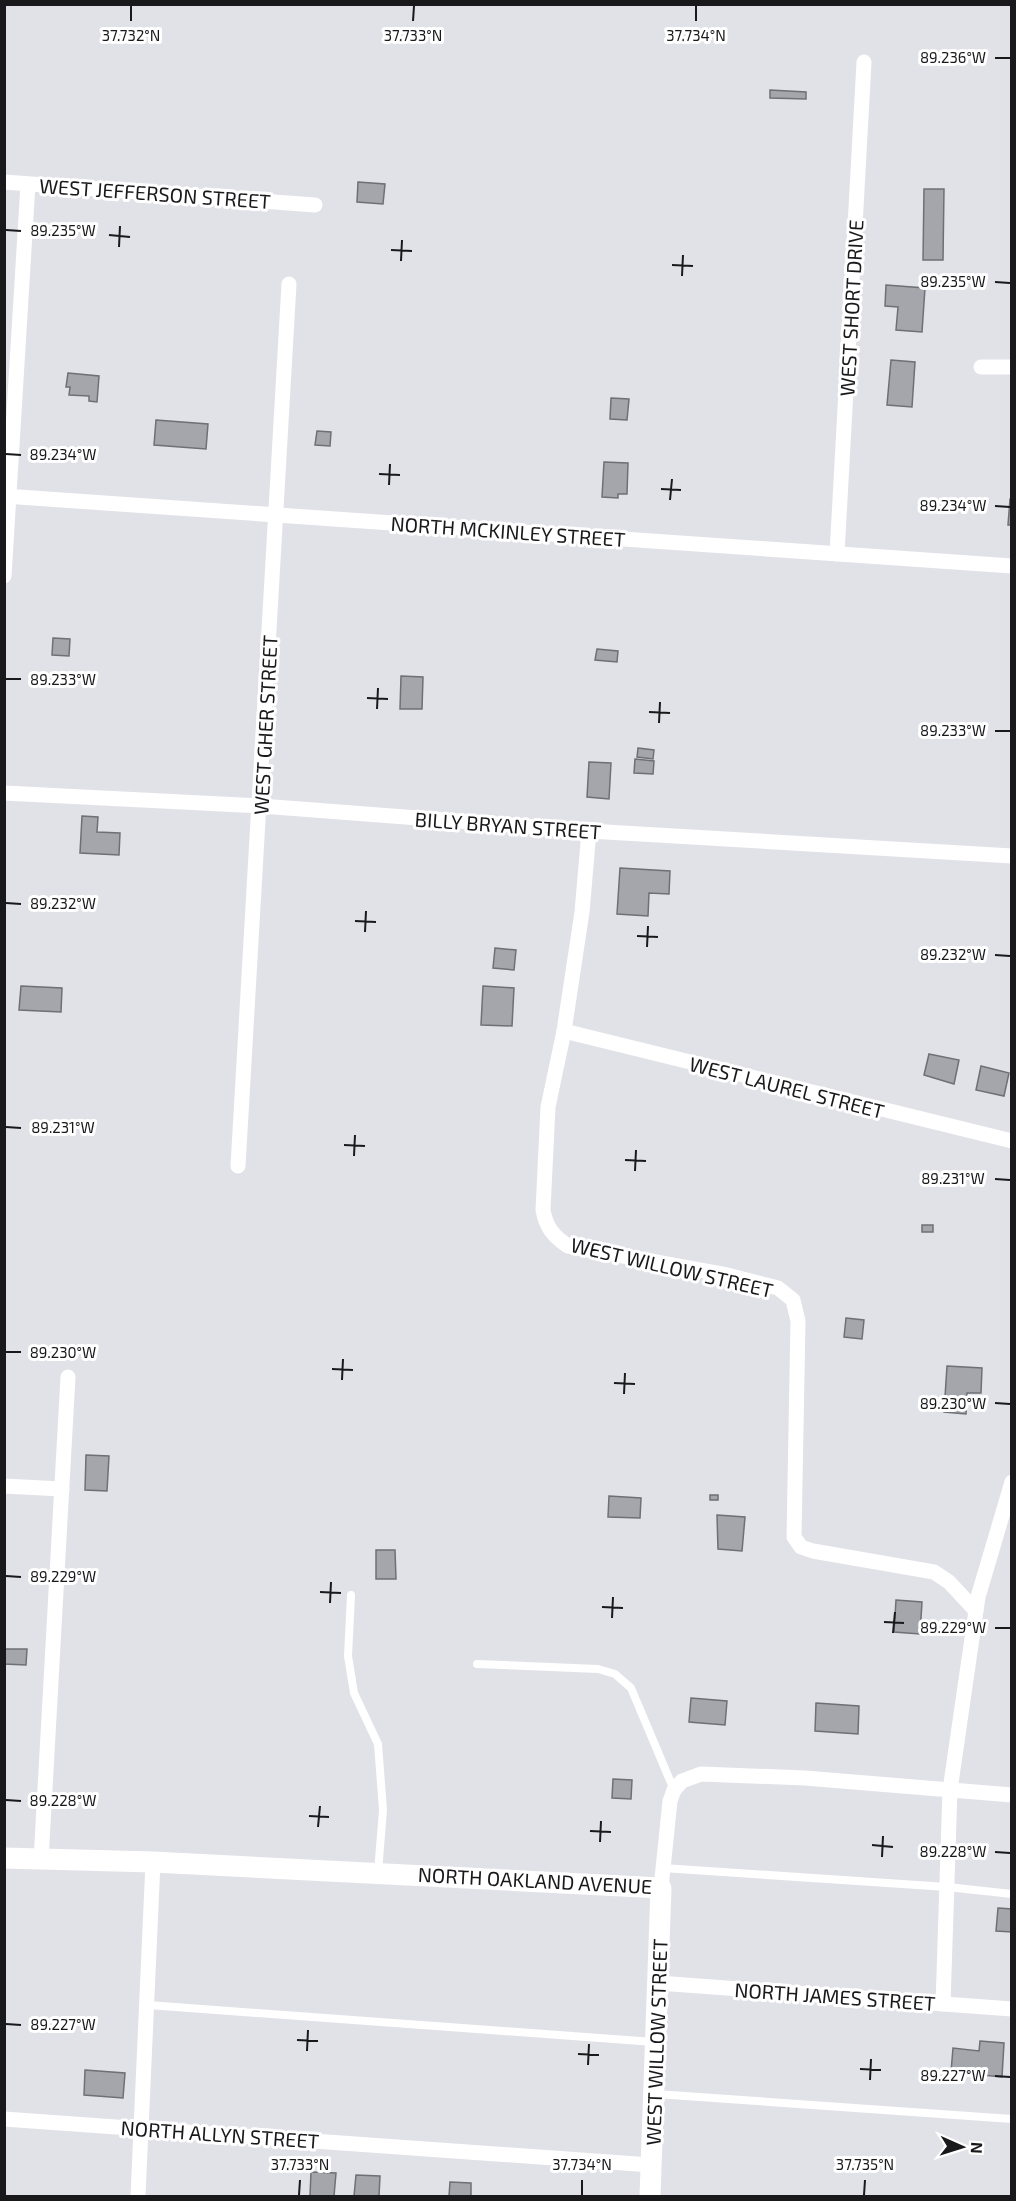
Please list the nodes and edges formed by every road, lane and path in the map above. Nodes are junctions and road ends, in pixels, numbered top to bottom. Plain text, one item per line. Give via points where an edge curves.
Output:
1 (864, 62) dead end
2 (4, 182) edge
3 (28, 184) junction
4 (315, 205) dead end
5 (289, 284) dead end
6 (981, 367) dead end
7 (1011, 367) edge
8 (6, 496) edge
9 (275, 515) junction
10 (837, 554) junction
11 (1011, 566) edge
12 (4, 576) edge
13 (4, 793) edge
14 (261, 806) junction
15 (589, 831) junction
16 (1011, 856) edge
17 (564, 1031) junction
18 (1011, 1141) edge
19 (238, 1166) dead end
20 (68, 1377) dead end
21 (1011, 1482) edge
22 (4, 1486) edge
23 (62, 1489) junction
24 (351, 1595) dead end
25 (976, 1611) junction
26 (477, 1664) dead end
27 (674, 1790) junction
28 (950, 1790) junction
29 (1011, 1796) edge
30 (4, 1858) edge
31 (41, 1860) junction
32 (153, 1862) junction
33 (378, 1873) junction
34 (662, 1878) junction
35 (947, 1887) junction
36 (1011, 1894) edge
37 (658, 1983) junction
38 (944, 2004) junction
39 (148, 2005) junction
40 (1011, 2008) edge
41 (656, 2042) junction
42 (654, 2094) junction
43 (4, 2119) edge
44 (1011, 2119) edge
45 (140, 2128) junction
46 (651, 2165) junction
47 (138, 2196) edge
48 (650, 2196) edge

1 - 10 street, WEST SHORT DRIVE
2 - 3 street
3 - 4 street, WEST JEFFERSON STREET
3 - 8 street, WEST JEFFERSON STREET
5 - 9 street, WEST GHER STREET
6 - 7 street
8 - 9 street, NORTH MCKINLEY STREET
8 - 12 street, WEST JEFFERSON STREET
9 - 10 street, NORTH MCKINLEY STREET
9 - 14 street, WEST GHER STREET
10 - 11 street, NORTH MCKINLEY STREET
13 - 14 street, BILLY BRYAN STREET
14 - 15 street, BILLY BRYAN STREET
14 - 19 street, WEST GHER STREET
15 - 16 street, BILLY BRYAN STREET
15 - 17 street, WEST WILLOW STREET
17 - 18 street, WEST LAUREL STREET
17 - 25 street, WEST WILLOW STREET via 548,1107 543,1210 553,1236 568,1246 778,1288 793,1300 798,1321 794,1537 801,1547 813,1551 934,1572
20 - 23 street
21 - 25 street
22 - 23 street
23 - 31 street
24 - 33 lane via 348,1656 354,1693 378,1744 383,1810
25 - 28 street
26 - 27 lane via 598,1669 615,1674 631,1688
27 - 28 street via 682,1781 701,1774
27 - 34 street, NORTH OAKLAND AVENUE
28 - 29 street
28 - 35 street
30 - 31 street, NORTH OAKLAND AVENUE
31 - 32 street, NORTH OAKLAND AVENUE
32 - 33 street, NORTH OAKLAND AVENUE
32 - 39 street
33 - 34 street, NORTH OAKLAND AVENUE
34 - 35 lane
34 - 37 street, WEST WILLOW STREET
35 - 36 lane
35 - 38 street
37 - 38 street, NORTH JAMES STREET
37 - 41 street, WEST WILLOW STREET
38 - 40 street, NORTH JAMES STREET
39 - 41 lane
39 - 45 street
41 - 42 street, WEST WILLOW STREET
42 - 44 lane
42 - 46 street, WEST WILLOW STREET
43 - 45 street, NORTH ALLYN STREET
45 - 46 street, NORTH ALLYN STREET
45 - 47 street
46 - 48 street, WEST WILLOW STREET

